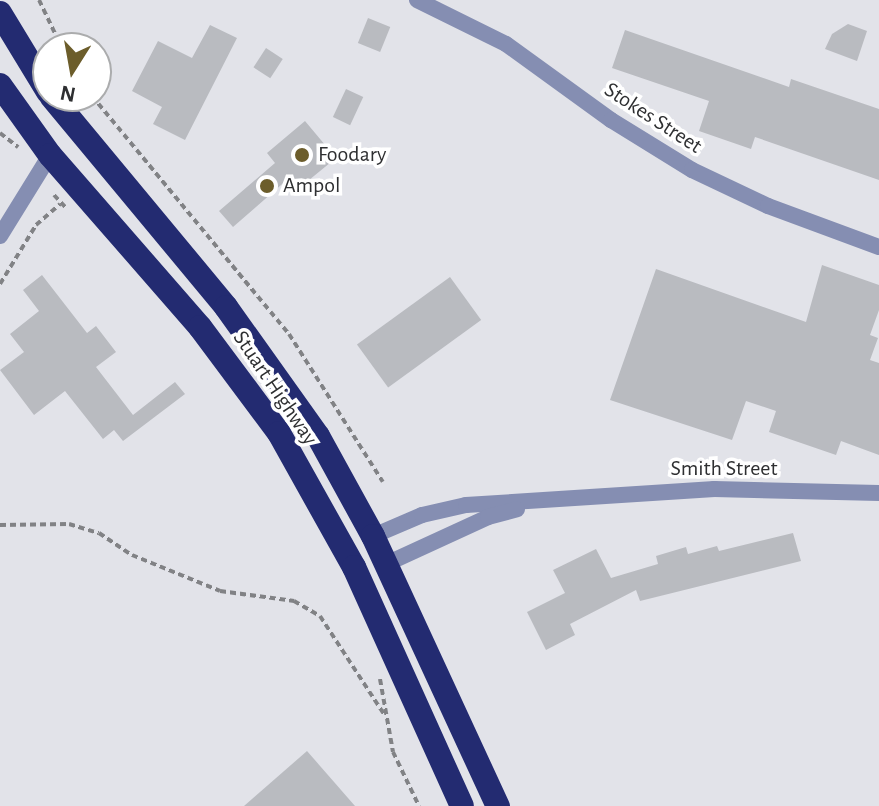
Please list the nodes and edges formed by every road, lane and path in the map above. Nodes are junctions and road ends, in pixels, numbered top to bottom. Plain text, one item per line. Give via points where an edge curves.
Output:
1 (39, 0) edge
2 (417, 0) edge
3 (0, 13) edge
4 (54, 32) edge
5 (32, 66) edge
6 (0, 85) edge
7 (63, 112) edge
8 (105, 112) edge
9 (0, 133) edge
10 (80, 134) junction
11 (44, 164) junction
12 (60, 204) junction
13 (70, 212) dead end
14 (0, 236) edge
15 (879, 247) edge
16 (0, 284) edge
17 (383, 482) dead end
18 (879, 493) edge
19 (570, 500) junction
20 (0, 525) edge
21 (373, 536) junction
22 (345, 552) junction
23 (386, 564) junction
24 (359, 578) junction
25 (379, 675) dead end
26 (388, 720) junction
27 (419, 806) edge
28 (462, 806) edge
29 (498, 806) edge

1 - 4 path
2 - 15 street, Stokes Street via 506,44 611,120 692,170 781,211
3 - 5 highway, Stuart Highway
6 - 11 highway, Stuart Highway
7 - 10 highway, Stuart Highway
8 - 17 path via 289,334
9 - 11 path
10 - 11 highway
10 - 21 highway, Stuart Highway via 288,389
11 - 12 path
11 - 14 street
11 - 22 highway, Stuart Highway via 236,374 279,433
12 - 13 path
12 - 16 path via 36,225
18 - 19 street, Smith Street via 714,489
19 - 21 street, Smith Street via 455,507
19 - 23 street, Smith Street via 488,517
20 - 26 path via 69,524 220,591 294,601 320,616
21 - 22 highway
21 - 23 highway, Stuart Highway
22 - 24 highway, Stuart Highway
23 - 24 highway
23 - 29 highway, Stuart Highway
24 - 28 highway, Stuart Highway
25 - 26 path
26 - 27 path via 393,752

